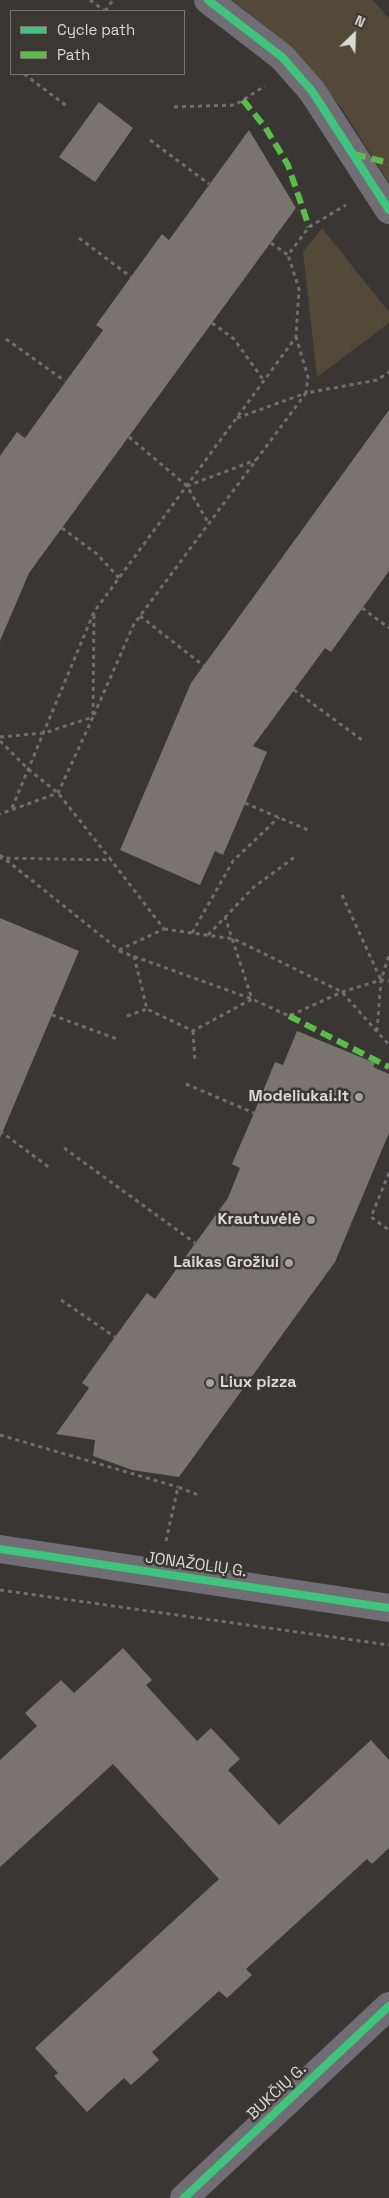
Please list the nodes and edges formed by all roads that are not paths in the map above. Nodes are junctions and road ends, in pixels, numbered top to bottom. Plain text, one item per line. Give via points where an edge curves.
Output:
1 (208, 0) edge
2 (389, 210) edge
3 (0, 1549) edge
4 (389, 1608) edge
5 (389, 2006) edge
6 (184, 2198) edge

1 - 2 street via 282,57 312,91
3 - 4 street, JONAŽOLIŲ G.
5 - 6 street, BUKČIŲ G.

